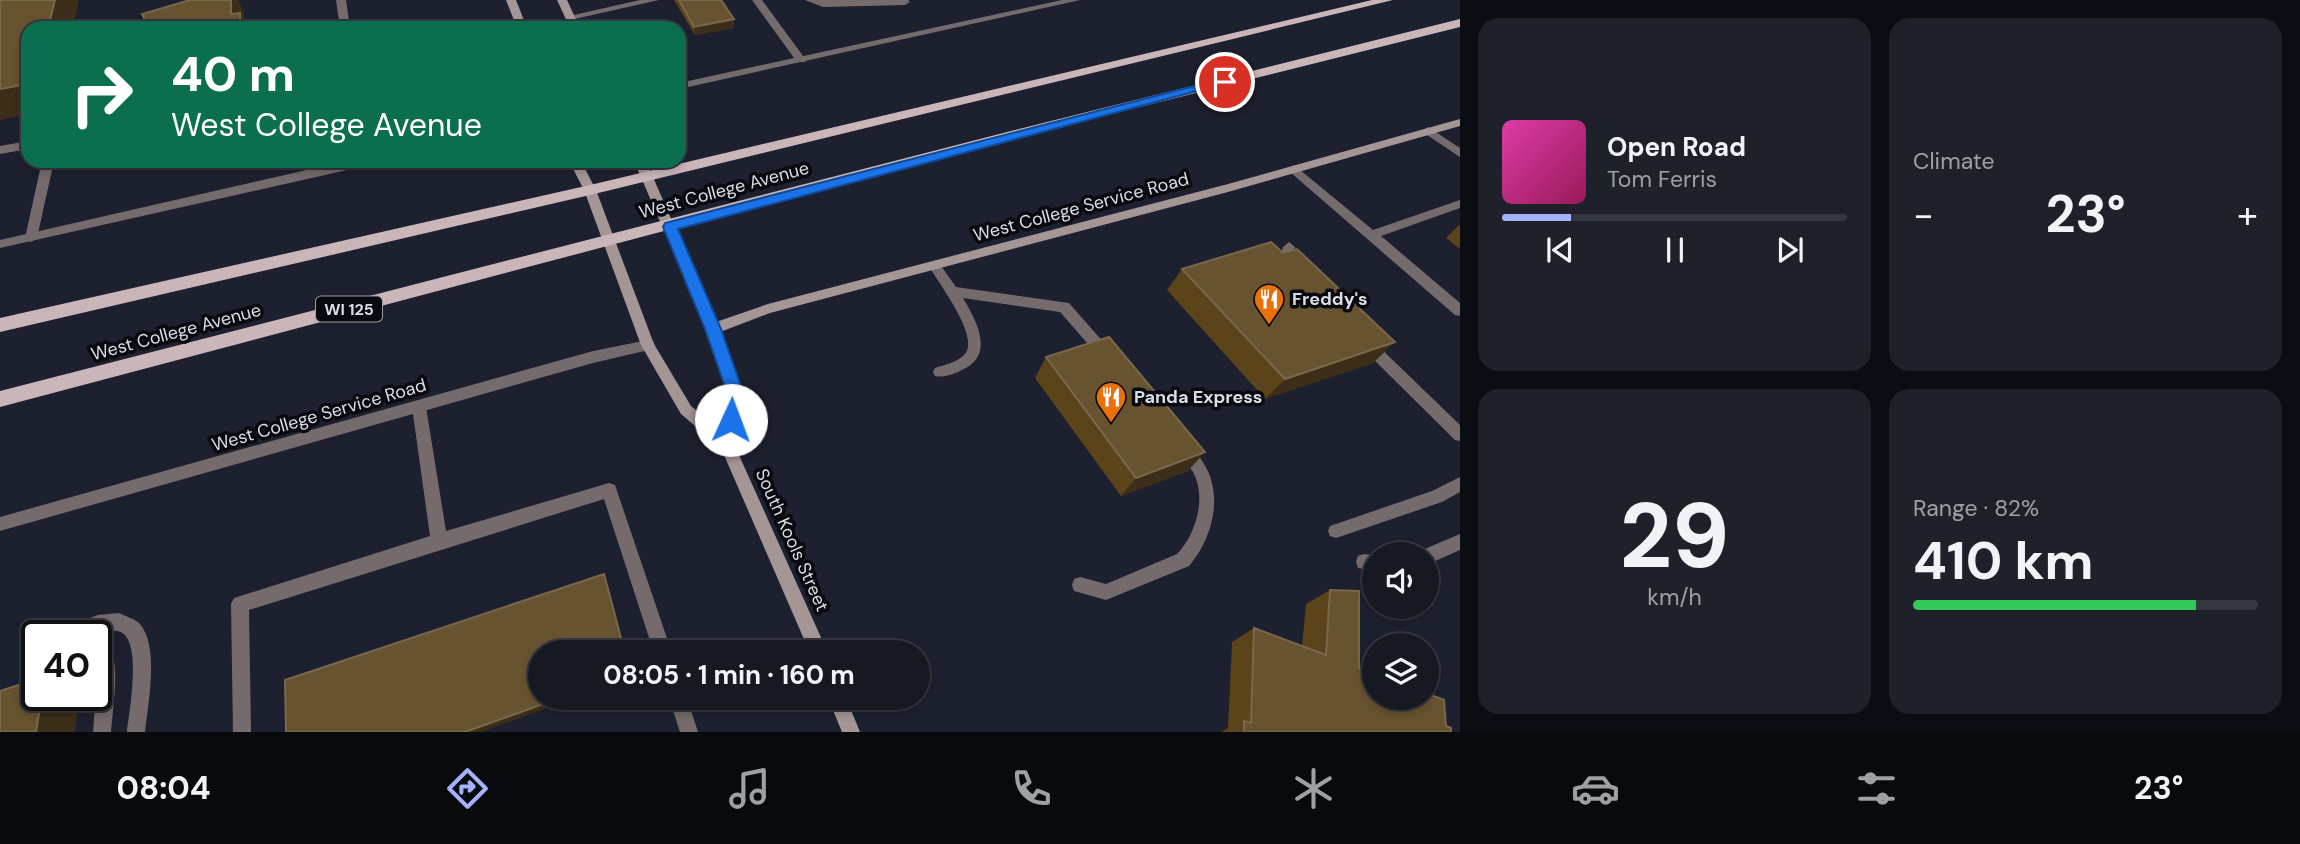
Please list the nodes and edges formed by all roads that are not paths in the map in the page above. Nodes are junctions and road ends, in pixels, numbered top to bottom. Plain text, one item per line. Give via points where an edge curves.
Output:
1 (341, 0) edge
2 (511, 0) edge
3 (562, 0) edge
4 (654, 0) edge
5 (757, 0) edge
6 (810, 0) edge
7 (1075, 0) edge
8 (1387, 0) edge
9 (905, 2) dead end
10 (570, 17) junction
11 (344, 21) edge
12 (519, 21) edge
13 (572, 21) edge
14 (1460, 23) edge
15 (801, 60) junction
16 (686, 85) edge
17 (1460, 122) edge
18 (1428, 131) junction
19 (21, 146) edge
20 (0, 150) edge
21 (1460, 153) edge
22 (686, 167) edge
23 (46, 168) edge
24 (338, 168) edge
25 (579, 168) edge
26 (643, 168) edge
27 (681, 168) edge
28 (1294, 169) junction
29 (647, 176) junction
30 (590, 190) junction
31 (1460, 204) edge
32 (670, 227) junction
33 (1371, 235) junction
34 (31, 238) junction
35 (610, 242) junction
36 (0, 244) edge
37 (1289, 247) dead end
38 (935, 266) junction
39 (1304, 284) edge
40 (951, 291) junction
41 (1460, 311) edge
42 (0, 325) edge
43 (713, 329) junction
44 (1353, 331) edge
45 (648, 345) junction
46 (1114, 364) edge
47 (940, 372) dead end
48 (0, 399) edge
49 (419, 407) junction
50 (1460, 435) edge
51 (1174, 438) edge
52 (727, 444) junction
53 (1460, 484) edge
54 (0, 524) edge
55 (1336, 531) dead end
56 (439, 541) junction
57 (1460, 542) edge
58 (1439, 551) edge
59 (1080, 585) dead end
60 (102, 620) edge
61 (659, 640) edge
62 (812, 640) edge
63 (682, 710) edge
64 (842, 710) edge
65 (104, 711) edge
66 (102, 732) edge
67 (136, 732) edge
68 (242, 732) edge
69 (688, 732) edge
70 (851, 732) edge

1 - 11 street
2 - 12 street
3 - 10 street
4 - 10 street
5 - 15 street
6 - 9 street via 823,4
7 - 15 street
8 - 22 main road, West College Avenue
10 - 13 street
14 - 32 main road, West College Avenue / WI 125 via 1012,135
15 - 16 street
17 - 18 street, West College Service Road
18 - 21 street
18 - 28 street, West College Service Road
19 - 20 street
23 - 34 street
24 - 34 street
25 - 30 street, South Kools Street
26 - 29 street
27 - 29 main road, West College Avenue
28 - 33 street
28 - 38 street, West College Service Road
29 - 30 main road, West College Avenue
29 - 32 street
30 - 35 street, South Kools Street
30 - 42 main road, West College Avenue
31 - 33 street
32 - 35 main road, West College Avenue / WI 125
32 - 43 street
33 - 41 street
34 - 36 street
35 - 45 street, South Kools Street
35 - 48 main road, West College Avenue / WI 125
37 - 39 street via 1284,265
38 - 40 street
38 - 43 street, West College Service Road via 768,309
40 - 46 street via 1064,307
40 - 47 street via 974,333 976,347 963,364
43 - 52 street via 736,395
44 - 50 street
45 - 49 street, West College Service Road
45 - 52 street, South Kools Street via 685,410
49 - 54 street, West College Service Road
49 - 56 street
51 - 59 street via 1200,470 1207,495 1192,551 1183,560 1106,592
52 - 62 street, South Kools Street
53 - 55 street via 1436,497
56 - 61 street via 609,490
56 - 68 street via 240,604
57 - 58 street
60 - 67 street via 130,624 138,635 141,666
63 - 69 street
64 - 70 street
65 - 66 street

